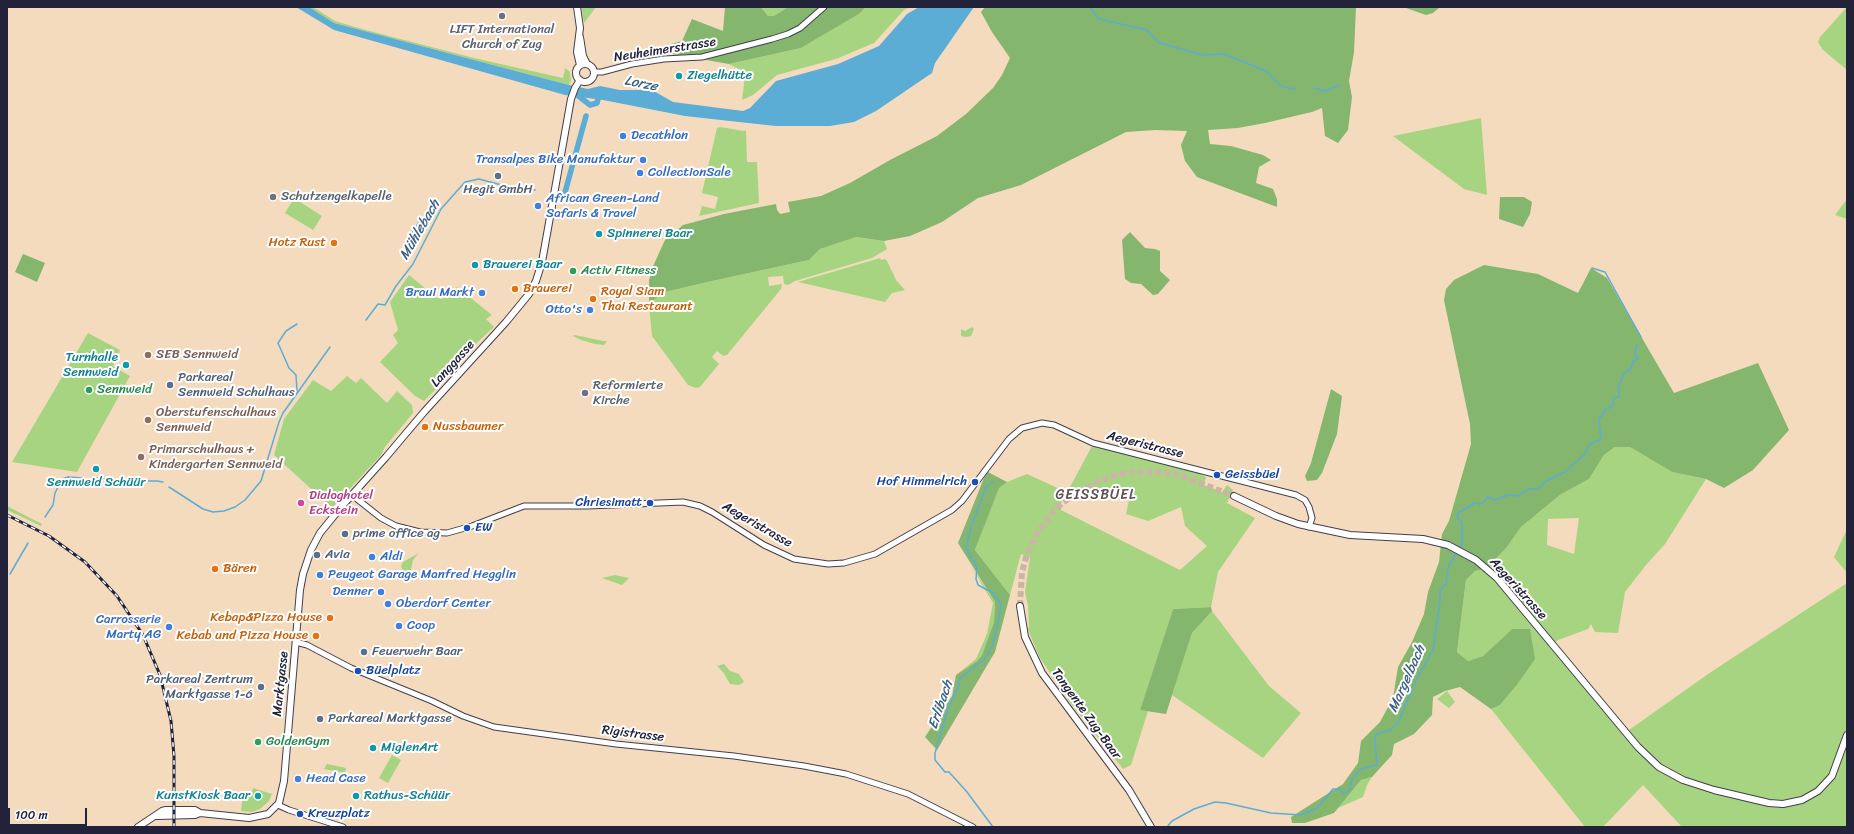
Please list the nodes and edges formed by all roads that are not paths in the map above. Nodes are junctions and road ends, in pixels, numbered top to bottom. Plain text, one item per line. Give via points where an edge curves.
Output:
1 (577, 7) edge
2 (824, 7) edge
3 (583, 64) junction
4 (594, 72) junction
5 (578, 83) junction
6 (352, 495) junction
7 (1234, 496) tunnel mouth
8 (1310, 527) junction
9 (1020, 606) tunnel mouth
10 (296, 640) junction
11 (1847, 735) edge
12 (278, 805) junction
13 (138, 827) edge
14 (343, 827) edge
15 (973, 827) edge
16 (1151, 827) edge

1 - 3 main road
2 - 4 street, Neuheimerstrasse via 800,28 772,39 702,57 664,59
3 - 4 main road via 592,68
3 - 5 main road via 577,68
4 - 5 main road via 591,80
5 - 6 main road, Langgasse via 571,99 542,262 534,284 509,319
6 - 8 street, Aegeristrasse via 381,518 396,526 441,533 472,526 524,506 683,502 712,512 764,545 794,559 828,564 844,563 875,554 952,510 962,501 1008,439 1022,428 1042,423 1054,425 1093,443 1296,495 1305,500 1309,507 1312,518
6 - 10 main road, Langgasse via 320,533 308,558 300,590
7 - 8 main road via 1276,516
8 - 11 main road, Aegeristrasse via 1350,535 1423,539 1441,543 1470,556 1497,578 1635,744 1656,764 1676,777 1700,786 1760,801 1783,804 1796,802 1810,797 1828,781 1838,764
9 - 16 main road, Tangente Zug-Baar via 1025,637 1042,673 1129,790
10 - 12 main road, Marktgasse via 284,780
10 - 15 street, Rigistrasse via 351,668 494,727 616,744 734,756 846,774 908,794
12 - 13 main road via 268,814 253,818 200,813 157,816
12 - 14 street

